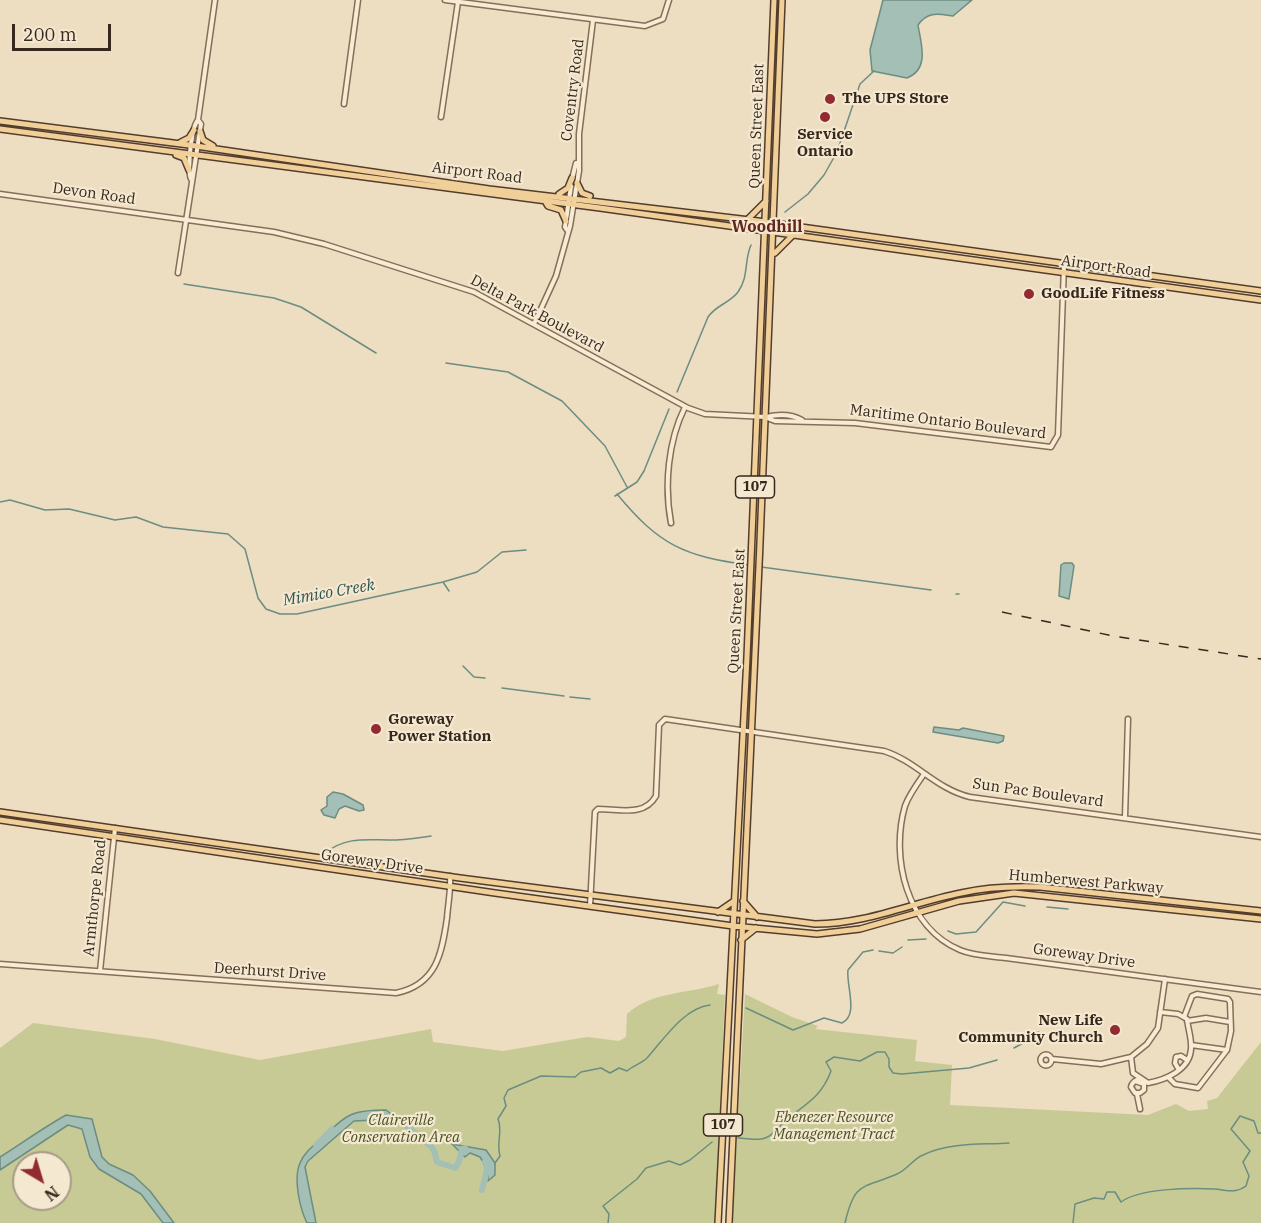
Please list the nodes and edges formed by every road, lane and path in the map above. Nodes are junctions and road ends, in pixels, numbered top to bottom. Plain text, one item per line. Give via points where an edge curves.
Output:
1 (215, 0) edge
2 (358, 0) edge
3 (445, 0) edge
4 (669, 0) edge
5 (774, 0) edge
6 (782, 0) edge
7 (458, 1) edge
8 (593, 20) junction
9 (344, 104) dead end
10 (441, 117) dead end
11 (0, 121) edge
12 (0, 129) edge
13 (197, 130) junction
14 (169, 142) junction
15 (195, 146) junction
16 (222, 150) junction
17 (164, 151) junction
18 (193, 155) junction
19 (577, 162) junction
20 (189, 170) junction
21 (572, 178) junction
22 (191, 179) junction
23 (577, 183) junction
24 (0, 194) edge
25 (550, 194) junction
26 (572, 197) junction
27 (600, 200) junction
28 (545, 201) junction
29 (766, 201) junction
30 (571, 204) junction
31 (185, 219) junction
32 (747, 220) junction
33 (566, 221) junction
34 (765, 222) junction
35 (775, 224) junction
36 (567, 230) junction
37 (765, 232) junction
38 (775, 234) junction
39 (792, 236) junction
40 (950, 249) junction
41 (774, 254) junction
42 (948, 260) junction
43 (1064, 265) junction
44 (178, 273) dead end
45 (1063, 273) junction
46 (1261, 291) edge
47 (1261, 300) edge
48 (534, 324) junction
49 (761, 345) junction
50 (769, 362) junction
51 (685, 407) junction
52 (758, 417) junction
53 (766, 417) junction
54 (671, 523) dead end
55 (754, 559) junction
56 (753, 589) junction
57 (1128, 719) dead end
58 (743, 729) junction
59 (752, 731) junction
60 (924, 774) junction
61 (0, 812) edge
62 (1125, 818) junction
63 (0, 820) edge
64 (115, 828) junction
65 (114, 837) junction
66 (1261, 837) edge
67 (450, 876) junction
68 (450, 886) junction
69 (591, 896) junction
70 (734, 901) junction
71 (743, 901) junction
72 (590, 906) junction
73 (913, 906) junction
74 (1261, 911) edge
75 (718, 912) junction
76 (733, 914) junction
77 (918, 914) junction
78 (742, 915) junction
79 (757, 917) junction
80 (1261, 919) edge
81 (719, 924) junction
82 (733, 926) junction
83 (742, 927) junction
84 (756, 928) junction
85 (732, 939) junction
86 (741, 940) junction
87 (0, 964) edge
88 (100, 971) junction
89 (1165, 979) junction
90 (1261, 992) edge
91 (1160, 1012) junction
92 (1186, 1019) junction
93 (1230, 1022) junction
94 (1191, 1045) junction
95 (1227, 1050) junction
96 (1131, 1057) junction
97 (1052, 1059) dead end
98 (1187, 1060) junction
99 (1179, 1070) junction
100 (1168, 1077) junction
101 (1140, 1082) junction
102 (1137, 1094) junction
103 (1140, 1109) dead end
104 (718, 1223) edge
105 (729, 1223) edge

1 - 13 street
2 - 9 street
3 - 7 street
4 - 8 street via 663,19 652,26
5 - 29 main road, Queen Street East / 107
6 - 35 main road, Queen Street East / 107
7 - 8 street
7 - 10 street
8 - 19 street, Coventry Road
11 - 14 main road, Airport Road
12 - 17 main road, Airport Road
13 - 14 main road via 184,142
13 - 15 street
13 - 16 main road via 206,144
14 - 15 main road, Airport Road
15 - 16 main road, Airport Road
15 - 18 street
16 - 25 main road, Airport Road via 489,189
17 - 18 main road, Airport Road
17 - 20 main road via 183,158
18 - 20 street
18 - 22 street
18 - 28 main road, Airport Road
19 - 21 street, Coventry Road
19 - 23 street, Coventry Road
20 - 22 street
21 - 25 main road via 564,191
21 - 26 street, Coventry Road
22 - 31 street
23 - 26 street, Coventry Road
23 - 27 main road via 582,193
24 - 31 street, Devon Road
25 - 26 main road, Airport Road
26 - 27 main road, Airport Road
26 - 30 street, Coventry Road
27 - 32 main road, Airport Road
28 - 30 main road, Airport Road
28 - 33 main road via 561,210
29 - 32 main road
29 - 34 main road, Queen Street East / 107
30 - 33 street
30 - 36 street
30 - 37 main road, Airport Road
31 - 44 street
31 - 48 street, Delta Park Boulevard via 282,233 324,244 474,292
32 - 34 main road, Airport Road
33 - 36 street
34 - 35 main road, Airport Road
34 - 37 main road, Queen Street East / 107
35 - 38 main road, Queen Street East / 107
35 - 40 main road, Airport Road
36 - 48 street via 556,276
37 - 38 main road, Airport Road
37 - 49 main road, Queen Street East / 107
38 - 39 main road, Airport Road
38 - 41 main road, Queen Street East / 107
39 - 41 main road
39 - 42 main road, Airport Road
40 - 42 main road
40 - 43 main road, Airport Road
41 - 50 main road, Queen Street East / 107
42 - 45 main road, Airport Road
43 - 45 street, Maritime Ontario Boulevard
43 - 46 main road, Airport Road
45 - 47 main road, Airport Road
45 - 53 street, Maritime Ontario Boulevard via 1058,435 1051,447 802,420 795,416
48 - 51 street, Delta Park Boulevard
49 - 50 main road via 763,359
49 - 52 main road, Queen Street East / 107
50 - 53 main road, Queen Street East / 107
51 - 52 street, Delta Park Boulevard via 705,414
51 - 54 street via 670,455
52 - 53 street, Delta Park Boulevard
52 - 55 main road, Queen Street East / 107
53 - 55 main road, Queen Street East / 107
55 - 56 main road, Queen Street East / 107
56 - 58 main road, Queen Street East / 107
56 - 59 main road, Queen Street East / 107
57 - 62 street
58 - 59 street, Sun Pac Boulevard
58 - 69 street, Sun Pac Boulevard via 668,719 660,722 656,796 650,805 642,810 595,812
58 - 70 main road, Queen Street East / 107
59 - 60 street, Sun Pac Boulevard via 884,751
59 - 71 main road, Queen Street East / 107
60 - 62 street, Sun Pac Boulevard via 943,788 970,797
60 - 73 street, Goreway Drive via 906,804 902,822 901,863
61 - 64 main road, Goreway Drive
62 - 66 street, Sun Pac Boulevard
63 - 65 main road, Goreway Drive
64 - 65 street, Armthorpe Road
64 - 67 main road, Goreway Drive
65 - 68 main road, Goreway Drive
65 - 88 street, Armthorpe Road
67 - 68 street, Deerhurst Drive
67 - 69 main road, Goreway Drive
68 - 72 main road, Goreway Drive
68 - 88 street, Deerhurst Drive via 442,954 428,978 407,991 386,993
69 - 72 street
69 - 75 main road, Goreway Drive
70 - 75 main road
70 - 76 main road, Queen Street East / 107
71 - 78 main road, Queen Street East / 107
71 - 79 main road
72 - 81 main road, Goreway Drive
73 - 74 main road, Humberwest Parkway via 1003,886
73 - 77 street, Goreway Drive
73 - 79 main road, Humberwest Parkway via 834,924
75 - 76 main road, Goreway Drive
76 - 78 main road, Humberwest Parkway
76 - 82 main road, Queen Street East / 107
77 - 80 main road, Humberwest Parkway via 969,899 1014,893
77 - 84 main road, Humberwest Parkway via 830,933
77 - 89 street, Goreway Drive via 931,931 965,952
78 - 79 main road, Humberwest Parkway
78 - 83 main road, Queen Street East / 107
81 - 82 main road, Goreway Drive
81 - 85 main road
82 - 83 main road, Goreway Drive
82 - 85 main road, Queen Street East / 107
83 - 84 main road, Humberwest Parkway
83 - 86 main road, Queen Street East / 107
84 - 86 main road
85 - 104 main road, Queen Street East / 107
86 - 105 main road, Queen Street East / 107
87 - 88 street, Deerhurst Drive
89 - 90 street, Goreway Drive
89 - 91 street
91 - 92 street
91 - 96 street via 1154,1035
92 - 93 street
92 - 93 street via 1192,996 1197,994 1228,999
92 - 94 street
93 - 95 street
94 - 95 street
94 - 98 street
95 - 100 street via 1198,1088 1175,1083
96 - 97 street via 1101,1064
96 - 101 street via 1133,1073
98 - 99 street
98 - 99 street via 1176,1057
99 - 100 street
100 - 101 street
101 - 102 street via 1144,1090
101 - 102 street via 1131,1087
102 - 103 street

